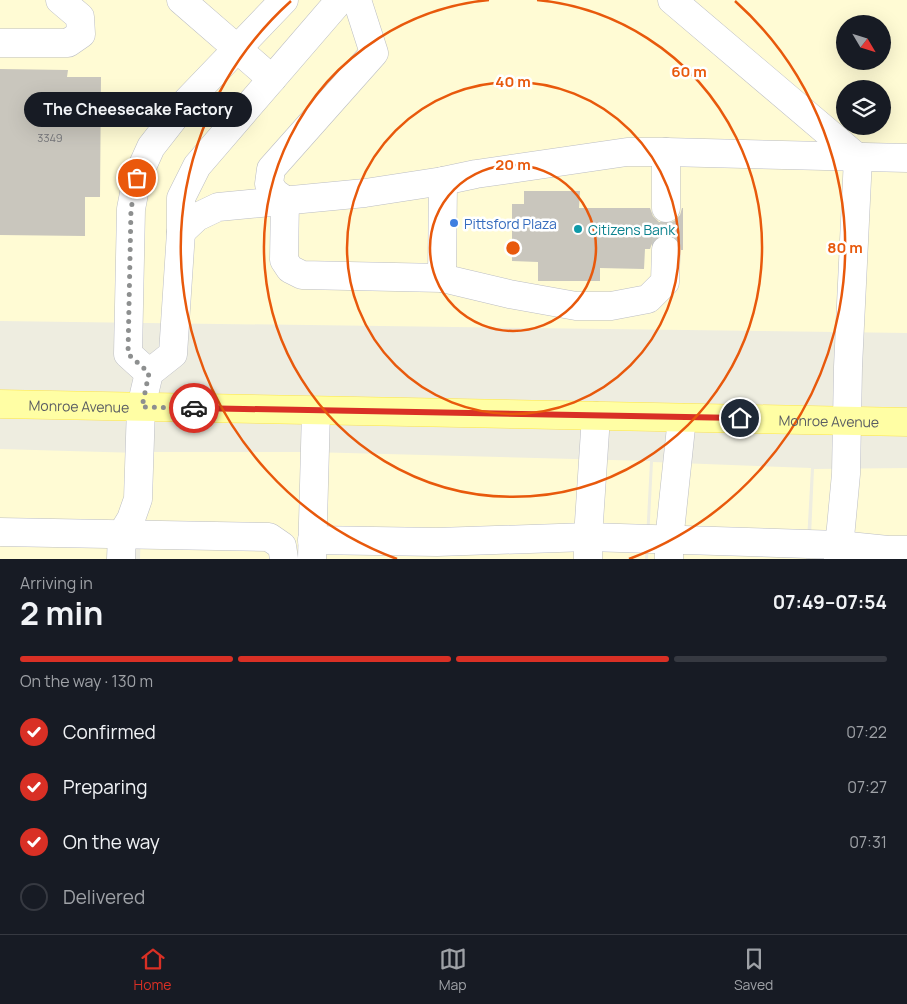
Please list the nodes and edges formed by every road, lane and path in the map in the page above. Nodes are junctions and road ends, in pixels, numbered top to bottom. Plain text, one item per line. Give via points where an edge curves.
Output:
1 (60, 0) edge
2 (181, 0) edge
3 (284, 0) edge
4 (340, 0) edge
5 (357, 0) edge
6 (672, 0) edge
7 (0, 43) edge
8 (237, 49) junction
9 (272, 79) junction
10 (666, 152) junction
11 (858, 158) junction
12 (907, 158) edge
13 (443, 181) junction
14 (285, 200) junction
15 (666, 208) tunnel mouth
16 (181, 232) junction
17 (666, 250) tunnel mouth
18 (442, 278) junction
19 (149, 373) junction
20 (0, 404) edge
21 (142, 407) junction
22 (316, 411) junction
23 (596, 416) junction
24 (682, 418) junction
25 (847, 421) junction
26 (907, 422) edge
27 (0, 532) edge
28 (122, 547) edge
29 (588, 548) edge
30 (312, 549) edge
31 (669, 550) edge
32 (789, 552) edge
33 (839, 552) edge
34 (894, 553) edge
35 (284, 559) edge

1 - 7 lane via 80,17 82,34 68,43
2 - 8 lane
3 - 8 lane
4 - 9 lane
5 - 14 lane via 374,53 271,169 269,184
6 - 11 lane
8 - 9 lane
8 - 19 lane via 187,101 151,147 137,178 131,209 128,354
9 - 16 lane via 197,166 181,198
10 - 11 lane
10 - 13 lane via 627,152
10 - 15 lane
11 - 12 lane
11 - 25 lane
13 - 14 lane via 365,193
13 - 18 lane
14 - 16 lane via 218,207 197,217
14 - 18 lane via 284,260 290,269 302,275
16 - 19 lane via 173,354
17 - 18 lane via 665,282 648,299 611,306 576,306
19 - 21 lane
20 - 21 main road, Monroe Avenue
21 - 22 main road, Monroe Avenue
21 - 28 lane via 138,499
22 - 23 main road, Monroe Avenue
22 - 30 lane
23 - 24 main road, Monroe Avenue
23 - 29 lane
24 - 25 main road, Monroe Avenue
24 - 31 lane
25 - 26 main road, Monroe Avenue
25 - 33 lane
27 - 28 lane
28 - 35 lane via 269,537 282,546
29 - 30 lane via 437,542
29 - 31 lane
31 - 32 lane
32 - 33 lane
33 - 34 lane

